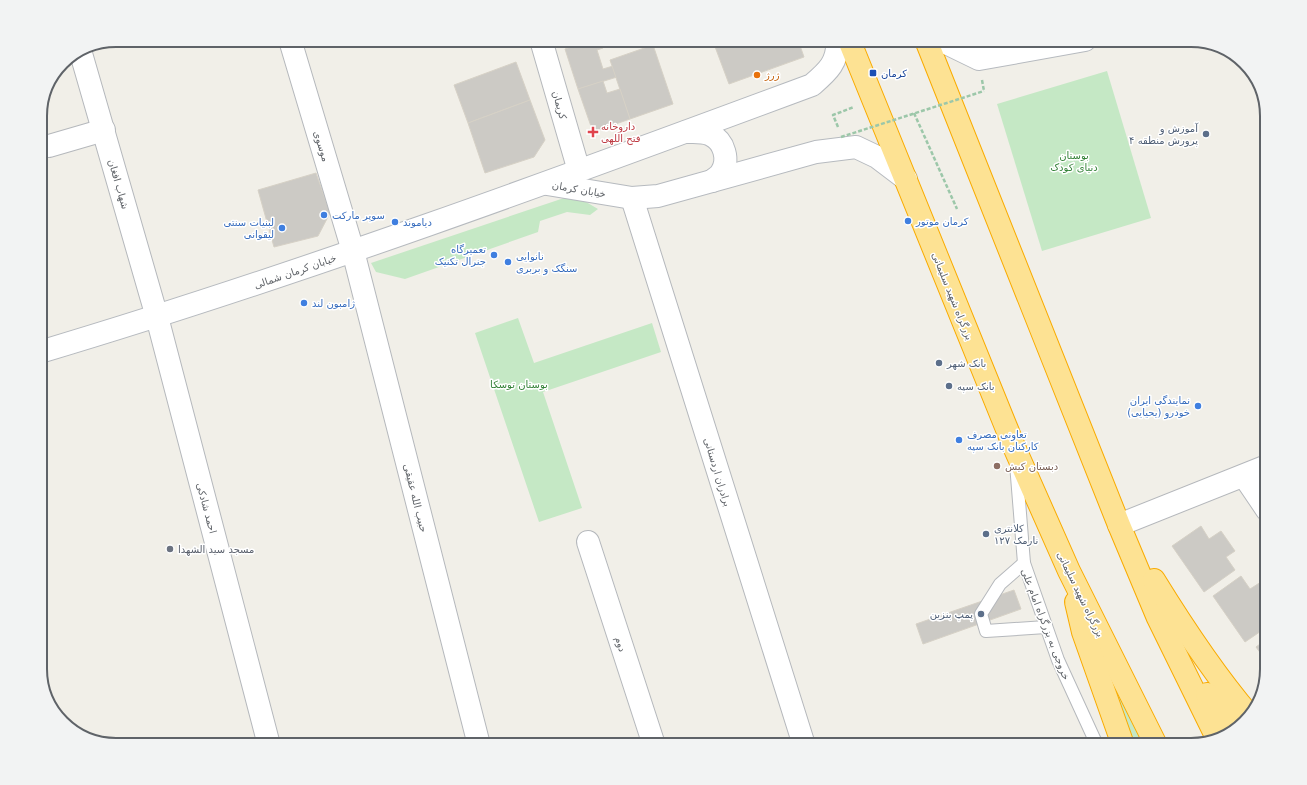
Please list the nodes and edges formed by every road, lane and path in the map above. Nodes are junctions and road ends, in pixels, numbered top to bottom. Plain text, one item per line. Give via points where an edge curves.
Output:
1 (292, 47) edge
2 (543, 47) edge
3 (838, 47) edge
4 (852, 47) edge
5 (929, 47) edge
6 (954, 47) edge
7 (1046, 47) edge
8 (82, 56) edge
9 (982, 85) dead end
10 (914, 113) junction
11 (104, 130) junction
12 (683, 132) junction
13 (841, 137) dead end
14 (49, 146) dead end
15 (579, 170) junction
16 (906, 179) junction
17 (712, 181) junction
18 (547, 184) junction
19 (632, 198) junction
20 (957, 209) dead end
21 (353, 251) junction
22 (157, 317) junction
23 (47, 350) edge
24 (1015, 449) junction
25 (1260, 469) edge
26 (1244, 476) junction
27 (1260, 500) edge
28 (1119, 525) junction
29 (588, 542) dead end
30 (1024, 563) junction
31 (1069, 571) junction
32 (1158, 618) junction
33 (1046, 627) junction
34 (1246, 711) edge
35 (1231, 725) edge
36 (1215, 734) edge
37 (267, 738) edge
38 (477, 738) edge
39 (652, 738) edge
40 (802, 738) edge
41 (1094, 738) edge
42 (1121, 738) edge
43 (1152, 738) edge

1 - 21 street, موسوی
2 - 15 street, کریمان
3 - 12 street, خیابان کرمان via 830,69 812,84
4 - 16 highway, بزرگراه شهید سلیمانی
5 - 28 highway
6 - 7 street via 979,59
8 - 11 street, شهاب افغان
9 - 10 path, bridge via 984,91
10 - 13 path, bridge
10 - 20 path
11 - 14 street
11 - 22 street, شهاب افغان
12 - 15 street, خیابان کرمان
12 - 17 street via 711,135 722,145 726,160 721,172
15 - 18 street, خیابان کرمان
16 - 17 street, خیابان کرمان via 877,157 856,147 816,152
16 - 24 highway, بزرگراه شهید سلیمانی
17 - 19 street, خیابان کرمان via 658,196
18 - 19 street, خیابان کرمان
18 - 21 street, خیابان کرمان شمالی
19 - 40 street, برادران اردستانی
21 - 22 street, خیابان کرمان شمالی
21 - 38 street, حبیب الله عقیقی
22 - 23 street, خیابان کرمان شمالی
22 - 37 street, احمد شادکی
24 - 30 lane, خروجی به بزرگراه امام علی
24 - 31 highway, بزرگراه شهید سلیمانی
25 - 26 street
26 - 27 street
26 - 28 street
28 - 32 highway
28 - 34 highway via 1191,640
29 - 39 street, دوم
30 - 33 lane, خروجی به بزرگراه امام علی
30 - 33 lane via 1000,584 981,614 986,631
31 - 42 highway via 1083,632
31 - 43 highway, بزرگراه شهید سلیمانی
32 - 35 highway via 1198,682
32 - 36 highway
33 - 41 lane, خروجی به بزرگراه امام علی via 1058,660

